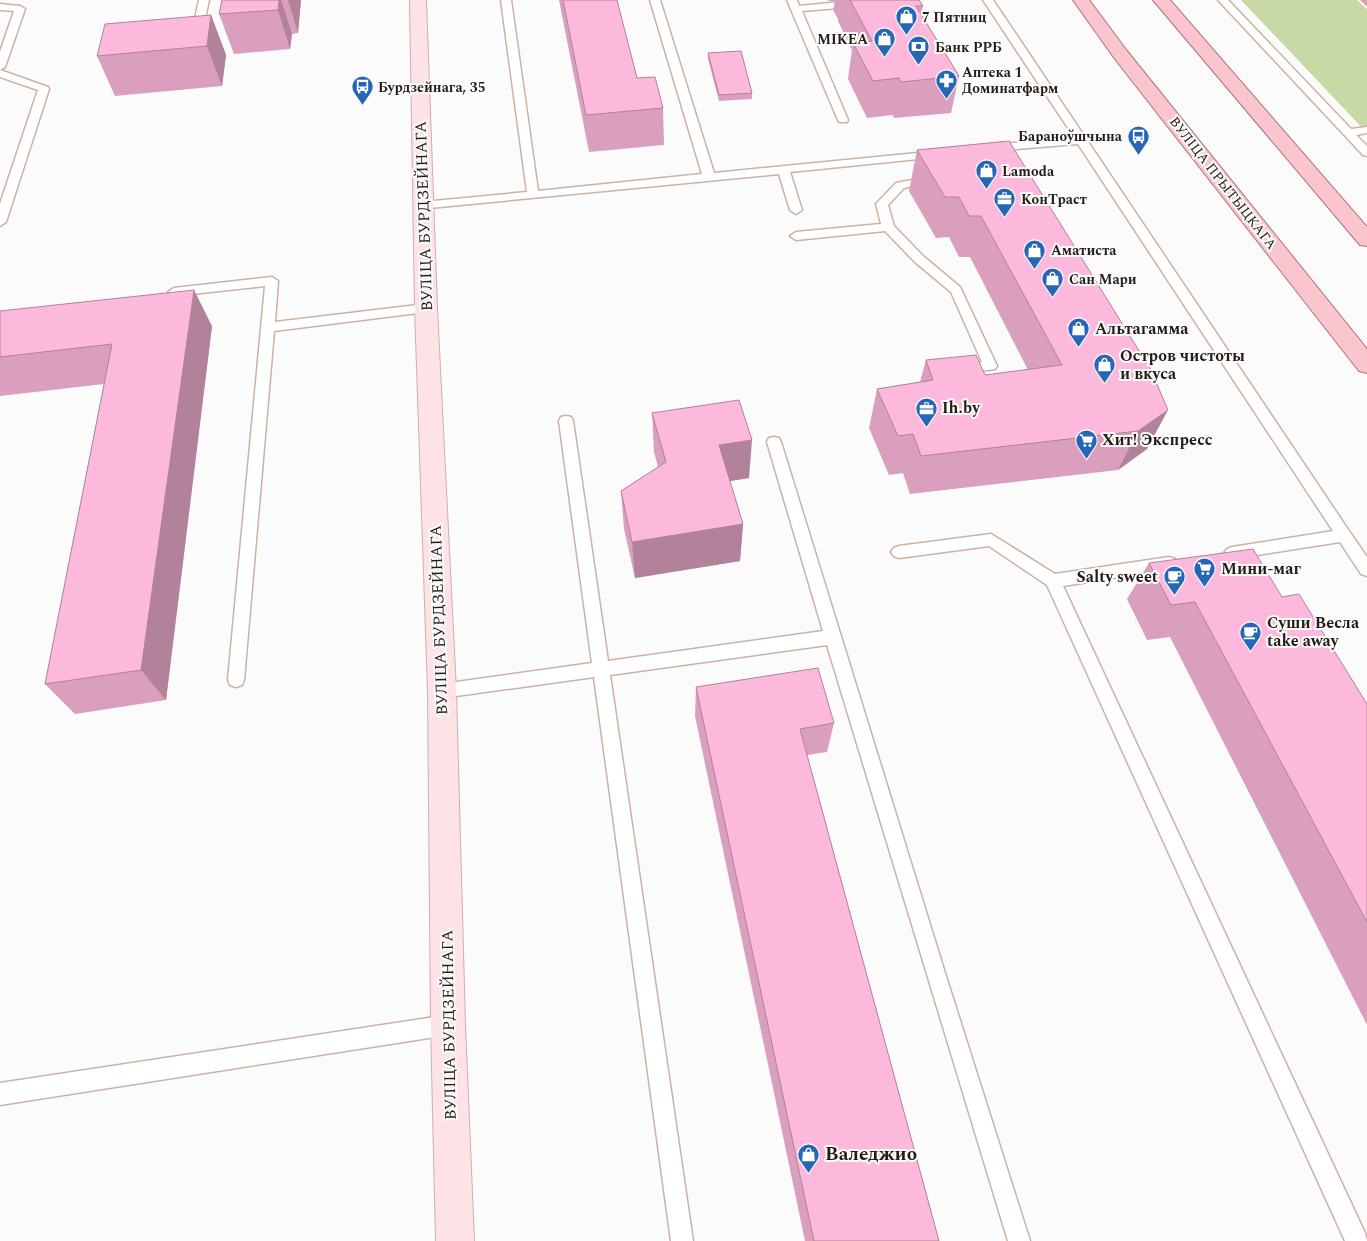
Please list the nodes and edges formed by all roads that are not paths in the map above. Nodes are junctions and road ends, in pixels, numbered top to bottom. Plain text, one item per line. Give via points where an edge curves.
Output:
1 (204, 0) edge
2 (418, 0) edge
3 (506, 0) edge
4 (655, 0) edge
5 (988, 0) edge
6 (1081, 0) edge
7 (1161, 0) edge
8 (1223, 0) edge
9 (851, 4) edge
10 (794, 5) edge
11 (0, 7) edge
12 (188, 38) edge
13 (0, 67) edge
14 (0, 73) edge
15 (843, 120) dead end
16 (1367, 130) edge
17 (1348, 133) junction
18 (1081, 140) junction
19 (991, 151) edge
20 (947, 153) edge
21 (1367, 153) edge
22 (783, 169) junction
23 (949, 176) edge
24 (709, 177) junction
25 (533, 195) junction
26 (423, 206) junction
27 (796, 210) dead end
28 (0, 222) edge
29 (888, 227) junction
30 (796, 236) dead end
31 (1367, 240) edge
32 (165, 293) edge
33 (426, 308) junction
34 (267, 326) junction
35 (1367, 365) edge
36 (944, 370) edge
37 (566, 421) dead end
38 (774, 442) dead end
39 (1344, 535) junction
40 (899, 552) dead end
41 (1220, 555) edge
42 (1181, 561) edge
43 (1367, 570) edge
44 (1053, 581) junction
45 (833, 637) junction
46 (601, 669) junction
47 (236, 680) dead end
48 (442, 691) junction
49 (448, 1025) junction
50 (0, 1094) edge
51 (455, 1241) edge
52 (682, 1241) edge
53 (1019, 1241) edge
54 (1358, 1241) edge

1 - 12 lane via 196,38
2 - 26 street, ВУЛІЦА БУРДЗЕЙНАГА
3 - 25 lane
4 - 24 lane
5 - 18 lane
6 - 35 main road, ВУЛІЦА ПРЫТЫЦКАГА
7 - 31 main road
8 - 17 lane
9 - 10 lane
10 - 15 lane
11 - 13 lane via 20,9
14 - 28 lane via 44,90
16 - 17 lane
17 - 21 lane
18 - 19 lane
18 - 39 lane
20 - 22 lane
22 - 24 lane
22 - 27 lane
23 - 29 lane via 900,185 882,204
24 - 25 lane
25 - 26 lane
26 - 33 street, ВУЛІЦА БУРДЗЕЙНАГА
29 - 30 lane
29 - 36 lane via 956,290 990,366
32 - 34 lane via 272,281
33 - 34 lane
33 - 48 street, ВУЛІЦА БУРДЗЕЙНАГА
34 - 47 lane
37 - 46 lane
38 - 45 lane
39 - 41 lane
39 - 43 lane
40 - 44 lane via 991,540
42 - 44 lane
44 - 54 lane
45 - 46 lane
45 - 53 lane
46 - 48 lane
46 - 52 lane
48 - 49 street, ВУЛІЦА БУРДЗЕЙНАГА
49 - 50 lane
49 - 51 street, ВУЛІЦА БУРДЗЕЙНАГА

